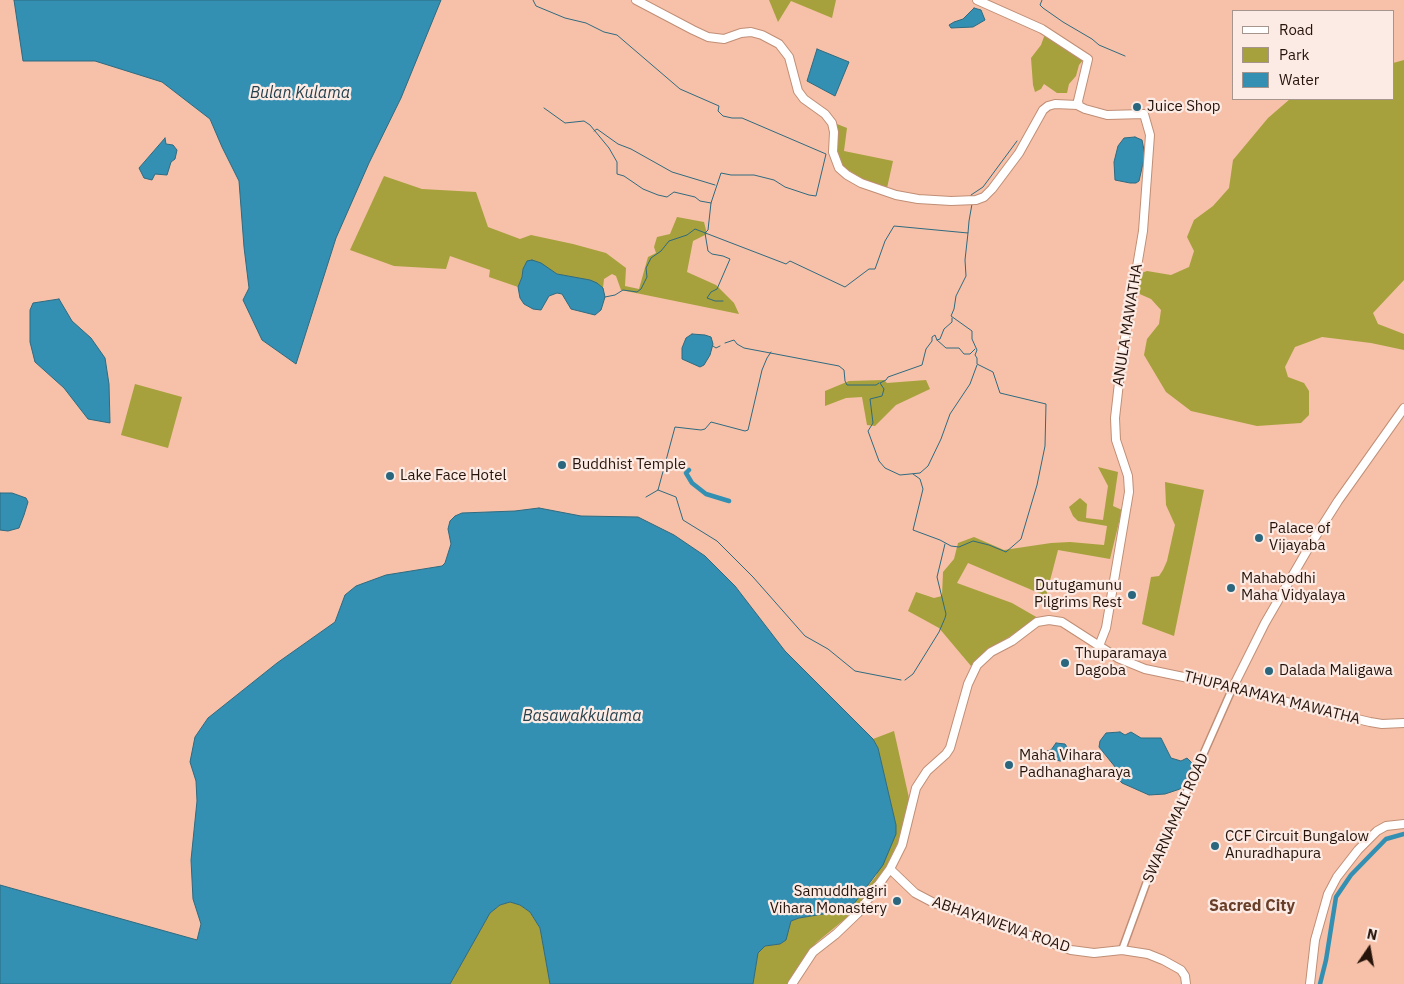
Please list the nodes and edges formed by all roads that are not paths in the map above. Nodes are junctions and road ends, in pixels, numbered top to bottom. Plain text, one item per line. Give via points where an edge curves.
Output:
1 (636, 0) edge
2 (977, 0) edge
3 (1078, 105) junction
4 (1404, 408) edge
5 (1099, 646) junction
6 (1233, 687) junction
7 (1404, 723) edge
8 (1404, 824) edge
9 (890, 869) junction
10 (1122, 950) junction
11 (792, 984) edge
12 (1186, 984) edge
13 (1310, 984) edge

1 - 3 main road via 708,37 724,38 751,32 779,44 789,57 798,91 832,123 833,156 839,168 873,188 901,196 926,200 972,200 988,194 1045,108 1056,104
2 - 3 main road via 1042,29 1088,59
3 - 5 main road, ANULA MAWATHA via 1107,115 1144,114 1151,139 1143,231 1115,418 1116,440 1128,476 1129,492 1106,628
4 - 6 main road via 1308,549
5 - 6 main road, THUPARAMAYA MAWATHA via 1137,667
5 - 9 main road, THUPARAMAYA MAWATHA via 1062,622 1045,620 1034,623 1016,639 980,661 970,678 950,748 927,771 916,788 902,844
6 - 7 main road, THUPARAMAYA MAWATHA via 1370,722
6 - 10 street, SWARNAMALI ROAD via 1146,884
8 - 13 main road via 1386,826 1377,831 1337,877 1328,894 1315,940
9 - 10 main road, ABHAYAWEWA ROAD via 918,895 940,905 1071,950 1094,953
9 - 11 main road, THUPARAMAYA MAWATHA via 858,913 812,952
10 - 12 main road, ABHAYAWEWA ROAD via 1148,954 1170,963 1183,973

